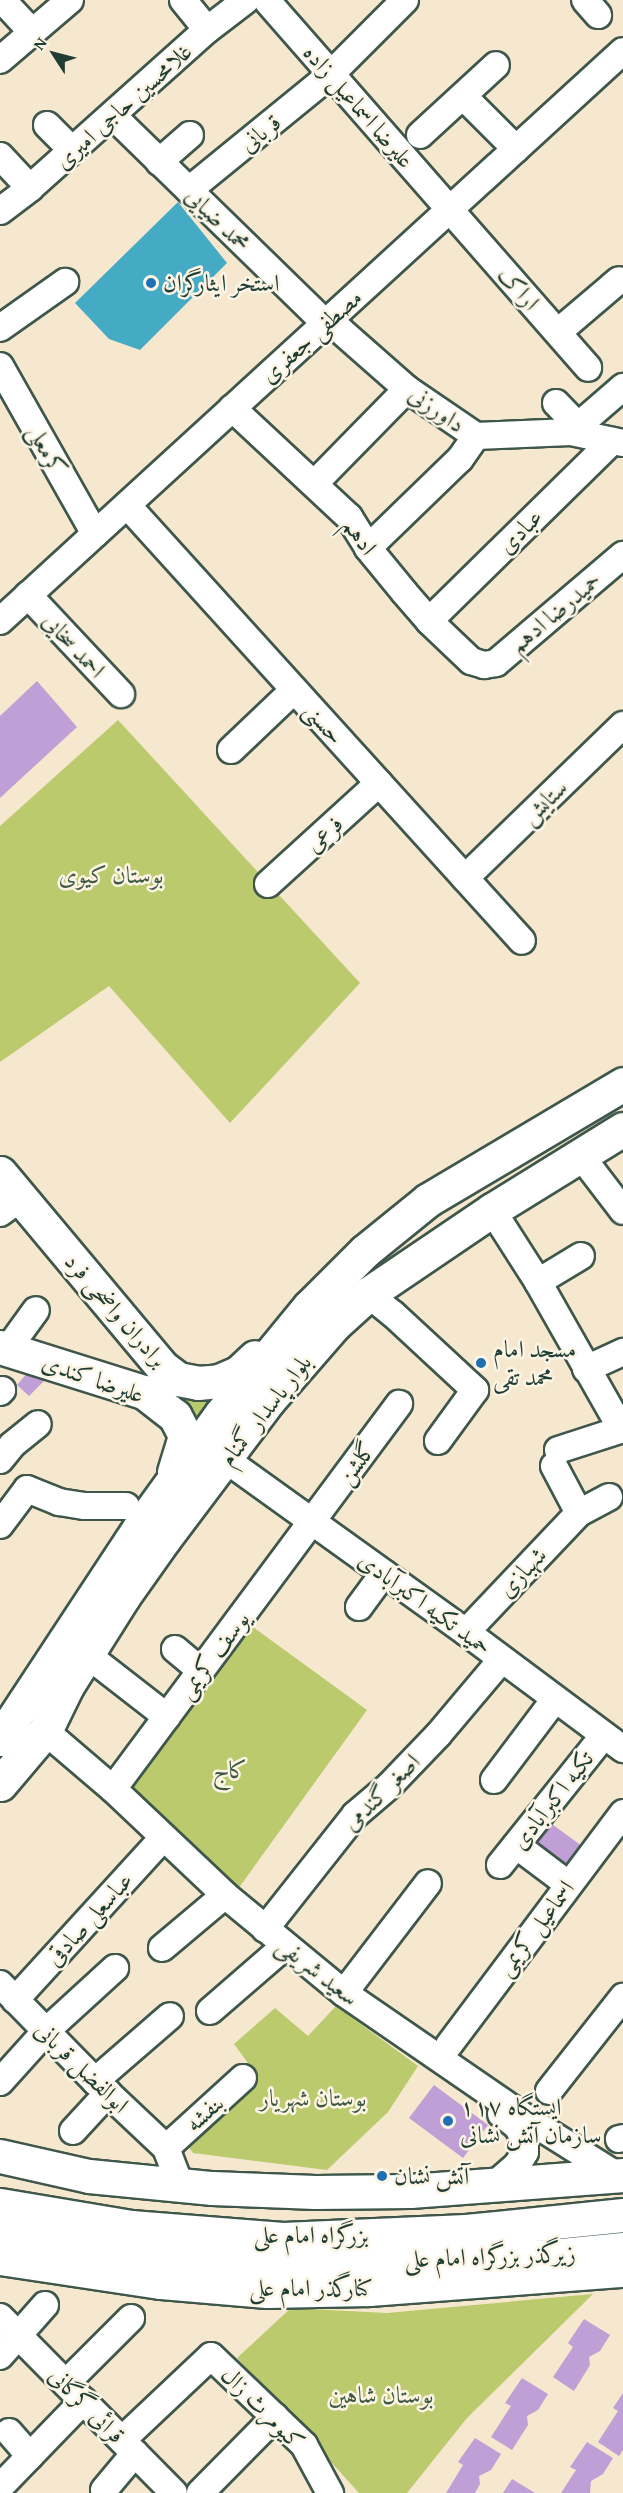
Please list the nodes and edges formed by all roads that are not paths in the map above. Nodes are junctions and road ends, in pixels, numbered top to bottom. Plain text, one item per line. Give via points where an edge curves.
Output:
1 (70, 0) edge
2 (183, 0) edge
3 (405, 0) edge
4 (257, 1) edge
5 (6, 4) dead end
6 (207, 30) junction
7 (32, 32) junction
8 (623, 51) edge
9 (0, 60) edge
10 (496, 65) dead end
11 (330, 75) junction
12 (463, 96) junction
13 (112, 115) junction
14 (47, 124) dead end
15 (190, 135) dead end
16 (420, 135) dead end
17 (516, 149) junction
18 (72, 150) junction
19 (0, 156) edge
20 (159, 162) junction
21 (30, 188) junction
22 (189, 190) junction
23 (450, 209) junction
24 (0, 212) edge
25 (619, 280) dead end
26 (65, 282) dead end
27 (325, 323) junction
28 (0, 328) edge
29 (558, 332) junction
30 (0, 366) edge
31 (588, 368) dead end
32 (623, 387) edge
33 (407, 389) junction
34 (556, 403) dead end
35 (232, 408) junction
36 (574, 429) junction
37 (476, 436) junction
38 (617, 442) edge
39 (314, 483) junction
40 (127, 505) junction
41 (95, 534) junction
42 (368, 548) junction
43 (623, 555) edge
44 (28, 595) junction
45 (0, 621) edge
46 (429, 621) junction
47 (484, 666) joint
48 (294, 690) junction
49 (121, 694) dead end
50 (623, 725) edge
51 (231, 750) dead end
52 (379, 783) junction
53 (465, 878) junction
54 (268, 884) dead end
55 (522, 941) dead end
56 (623, 1084) edge
57 (623, 1129) edge
58 (581, 1156) junction
59 (0, 1173) edge
60 (10, 1205) edge
61 (492, 1210) junction
62 (623, 1211) edge
63 (581, 1256) dead end
64 (538, 1282) junction
65 (368, 1294) junction
66 (309, 1307) junction
67 (36, 1310) dead end
68 (4, 1349) edge
69 (148, 1351) junction
70 (623, 1352) edge
71 (586, 1369) junction
72 (129, 1386) junction
73 (399, 1404) dead end
74 (38, 1424) dead end
75 (622, 1430) edge
76 (438, 1441) dead end
77 (0, 1460) edge
78 (225, 1460) junction
79 (167, 1490) junction
80 (609, 1497) dead end
81 (126, 1506) dead end
82 (579, 1513) junction
83 (312, 1521) junction
84 (0, 1525) edge
85 (384, 1573) junction
86 (359, 1607) dead end
87 (466, 1632) junction
88 (175, 1649) dead end
89 (502, 1659) junction
90 (99, 1664) dead end
91 (201, 1671) junction
92 (555, 1699) junction
93 (167, 1717) junction
94 (3, 1729) edge
95 (45, 1731) junction
96 (613, 1742) edge
97 (494, 1780) dead end
98 (0, 1784) edge
99 (113, 1789) junction
100 (623, 1813) edge
101 (163, 1838) junction
102 (516, 1845) junction
103 (500, 1865) dead end
104 (428, 1883) dead end
105 (568, 1884) junction
106 (225, 1895) junction
107 (265, 1929) junction
108 (285, 1946) junction
109 (162, 1948) dead end
110 (115, 1968) dead end
111 (344, 1993) junction
112 (6, 1995) edge
113 (623, 1997) edge
114 (210, 2011) dead end
115 (170, 2016) dead end
116 (45, 2032) junction
117 (444, 2052) junction
118 (243, 2078) dead end
119 (0, 2082) edge
120 (101, 2087) junction
121 (549, 2091) dead end
122 (73, 2131) dead end
123 (166, 2148) junction
124 (0, 2156) edge
125 (621, 2175) edge
126 (180, 2185) junction
127 (494, 2185) junction
128 (0, 2205) edge
129 (623, 2214) edge
130 (0, 2228) edge
131 (623, 2249) edge
132 (0, 2258) edge
133 (623, 2270) edge
134 (45, 2305) dead end
135 (0, 2317) edge
136 (132, 2319) dead end
137 (18, 2336) junction
138 (0, 2356) edge
139 (75, 2392) junction
140 (275, 2417) junction
141 (9, 2432) dead end
142 (129, 2447) junction
143 (30, 2456) junction
144 (0, 2487) edge
145 (104, 2490) dead end
146 (174, 2493) edge
147 (200, 2493) edge
148 (330, 2493) edge

1 - 7 street
2 - 6 street
3 - 11 street, قربانی
4 - 6 street, غلامحسین حاجی امیری
4 - 11 street, علیرضا اسماعیل زاده
5 - 7 street
6 - 13 street, غلامحسین حاجی امیری
7 - 9 street
8 - 17 street, مصطفی جعفری
10 - 12 street
11 - 22 street, قربانی
11 - 23 street, علیرضا اسماعیل زاده
12 - 16 street
12 - 17 street
13 - 18 street, غلامحسین حاجی امیری
13 - 20 street, محمد ضیایی
14 - 18 street
15 - 20 street
17 - 23 street, مصطفی جعفری
18 - 21 street, غلامحسین حاجی امیری
19 - 21 street
20 - 22 street, محمد ضیایی
21 - 24 street, غلامحسین حاجی امیری
22 - 27 street, محمد ضیایی
23 - 27 street, مصطفی جعفری
23 - 29 street, اراک
25 - 29 street
26 - 28 street
27 - 33 street, داورزنی via 340,330
27 - 35 street, مصطفی جعفری
29 - 31 street, اراک
30 - 41 street, کرمعلی
32 - 36 street
33 - 37 street, داورزنی
33 - 39 street
34 - 36 street
35 - 39 street, ادهم
35 - 40 street, مصطفی جعفری
36 - 37 street, داورزنی
36 - 38 street, داورزنی
37 - 42 street via 460,459
38 - 46 street, عبادی
39 - 42 street, ادهم via 349,517
40 - 41 street, مصطفی جعفری
40 - 48 street, حسنی
41 - 44 street, مصطفی جعفری
42 - 46 street, ادهم
43 - 47 street, حمیدرضا ادهم via 496,663
44 - 45 street, مصطفی جعفری
44 - 49 street, احمد سخایی
46 - 47 street, ادهم via 471,661
48 - 51 street
48 - 52 street, حسنی
50 - 53 street, ستایش
52 - 53 street, حسنی
52 - 54 street, فرعی
53 - 55 street, حسنی
56 - 66 main road, بلوار پاسدار گمنام via 428,1200 365,1251
57 - 58 main road, بلوار پاسدار گمنام
58 - 61 main road, بلوار پاسدار گمنام
58 - 62 street
59 - 60 main road, برادران واضحی فرد
60 - 69 main road, برادران واضحی فرد
61 - 64 street
61 - 65 main road, بلوار پاسدار گمنام
63 - 64 street
64 - 71 street
65 - 76 street via 475,1390
65 - 78 main road, بلوار پاسدار گمنام via 335,1324 275,1392
66 - 69 main road, برادران واضحی فرد via 238,1373 219,1382 178,1379
66 - 79 main road, بلوار پاسدار گمنام via 221,1414
67 - 68 street
68 - 72 main road, علیرضا کندی
69 - 72 main road via 150,1372 142,1382
70 - 71 street
71 - 75 street
72 - 79 main road, علیرضا کندی via 144,1392 175,1416 185,1436
73 - 83 street, گلشن
74 - 77 street
75 - 82 street via 556,1458
78 - 83 street, حمید تکیه اکبرآبادی
78 - 95 main road, بلوار پاسدار گمنام via 123,1597 67,1686
79 - 94 main road, بلوار پاسدار گمنام
80 - 82 street, شهبازی
81 - 84 street via 59,1502 27,1489
82 - 87 street, شهبازی
83 - 85 street, حمید تکیه اکبرآبادی
83 - 91 street, یوسف کریمی
85 - 86 street
85 - 87 street, حمید تکیه اکبرآبادی
87 - 89 street, حمید تکیه اکبرآبادی
88 - 91 street
89 - 92 street, حمید تکیه اکبرآبادی
89 - 107 street, اصغر گندمی via 438,1735 355,1815
90 - 93 street
91 - 93 street, یوسف کریمی
92 - 96 street, حمید تکیه اکبرآبادی
92 - 97 street
93 - 99 street, یوسف کریمی
95 - 98 main road, بلوار پاسدار گمنام
95 - 99 street, سعید شریفی
96 - 102 street, تکیه اکبرآبادی
99 - 101 street, سعید شریفی
100 - 105 street, اسماعیل کریمی
101 - 106 street, سعید شریفی
101 - 112 street, عباسعلی صادقی
102 - 103 street, تکیه اکبرآبادی
102 - 105 street
104 - 111 street
105 - 117 street, اسماعیل کریمی
106 - 107 street, سعید شریفی
106 - 109 street
107 - 108 street, سعید شریفی
108 - 111 street, سعید شریفی
108 - 114 street
110 - 116 street
111 - 117 street, سعید شریفی
112 - 116 street, ابوالفضل قربانی
113 - 121 street
115 - 120 street
116 - 119 street
116 - 120 street, ابوالفضل قربانی
117 - 125 street, سعید شریفی via 527,2119
117 - 127 street via 451,2077 517,2126 525,2140 525,2152 517,2165
118 - 123 street, بنفشه
120 - 122 street
120 - 123 street, ابوالفضل قربانی
123 - 126 street
124 - 126 main road via 89,2176
125 - 127 main road
126 - 127 main road via 315,2192
128 - 129 main road, بزرگراه امام علی via 131,2228 283,2239 466,2231
130 - 131 main road, زیرگذر بزرگراه امام علی via 153,2253 264,2261 551,2256
132 - 133 main road, کنارگذر امام علی via 161,2282 267,2290 369,2289
134 - 137 street
135 - 137 street, قرائی گرگانی
136 - 139 street
137 - 138 street
137 - 139 street, قرائی گرگانی
139 - 142 street, قرائی گرگانی
139 - 143 street
140 - 142 street, کیومرث زال via 211,2356
140 - 147 street
140 - 148 street, کیومرث زال via 304,2445
141 - 143 street
142 - 145 street
142 - 146 street, قرائی گرگانی
143 - 144 street

